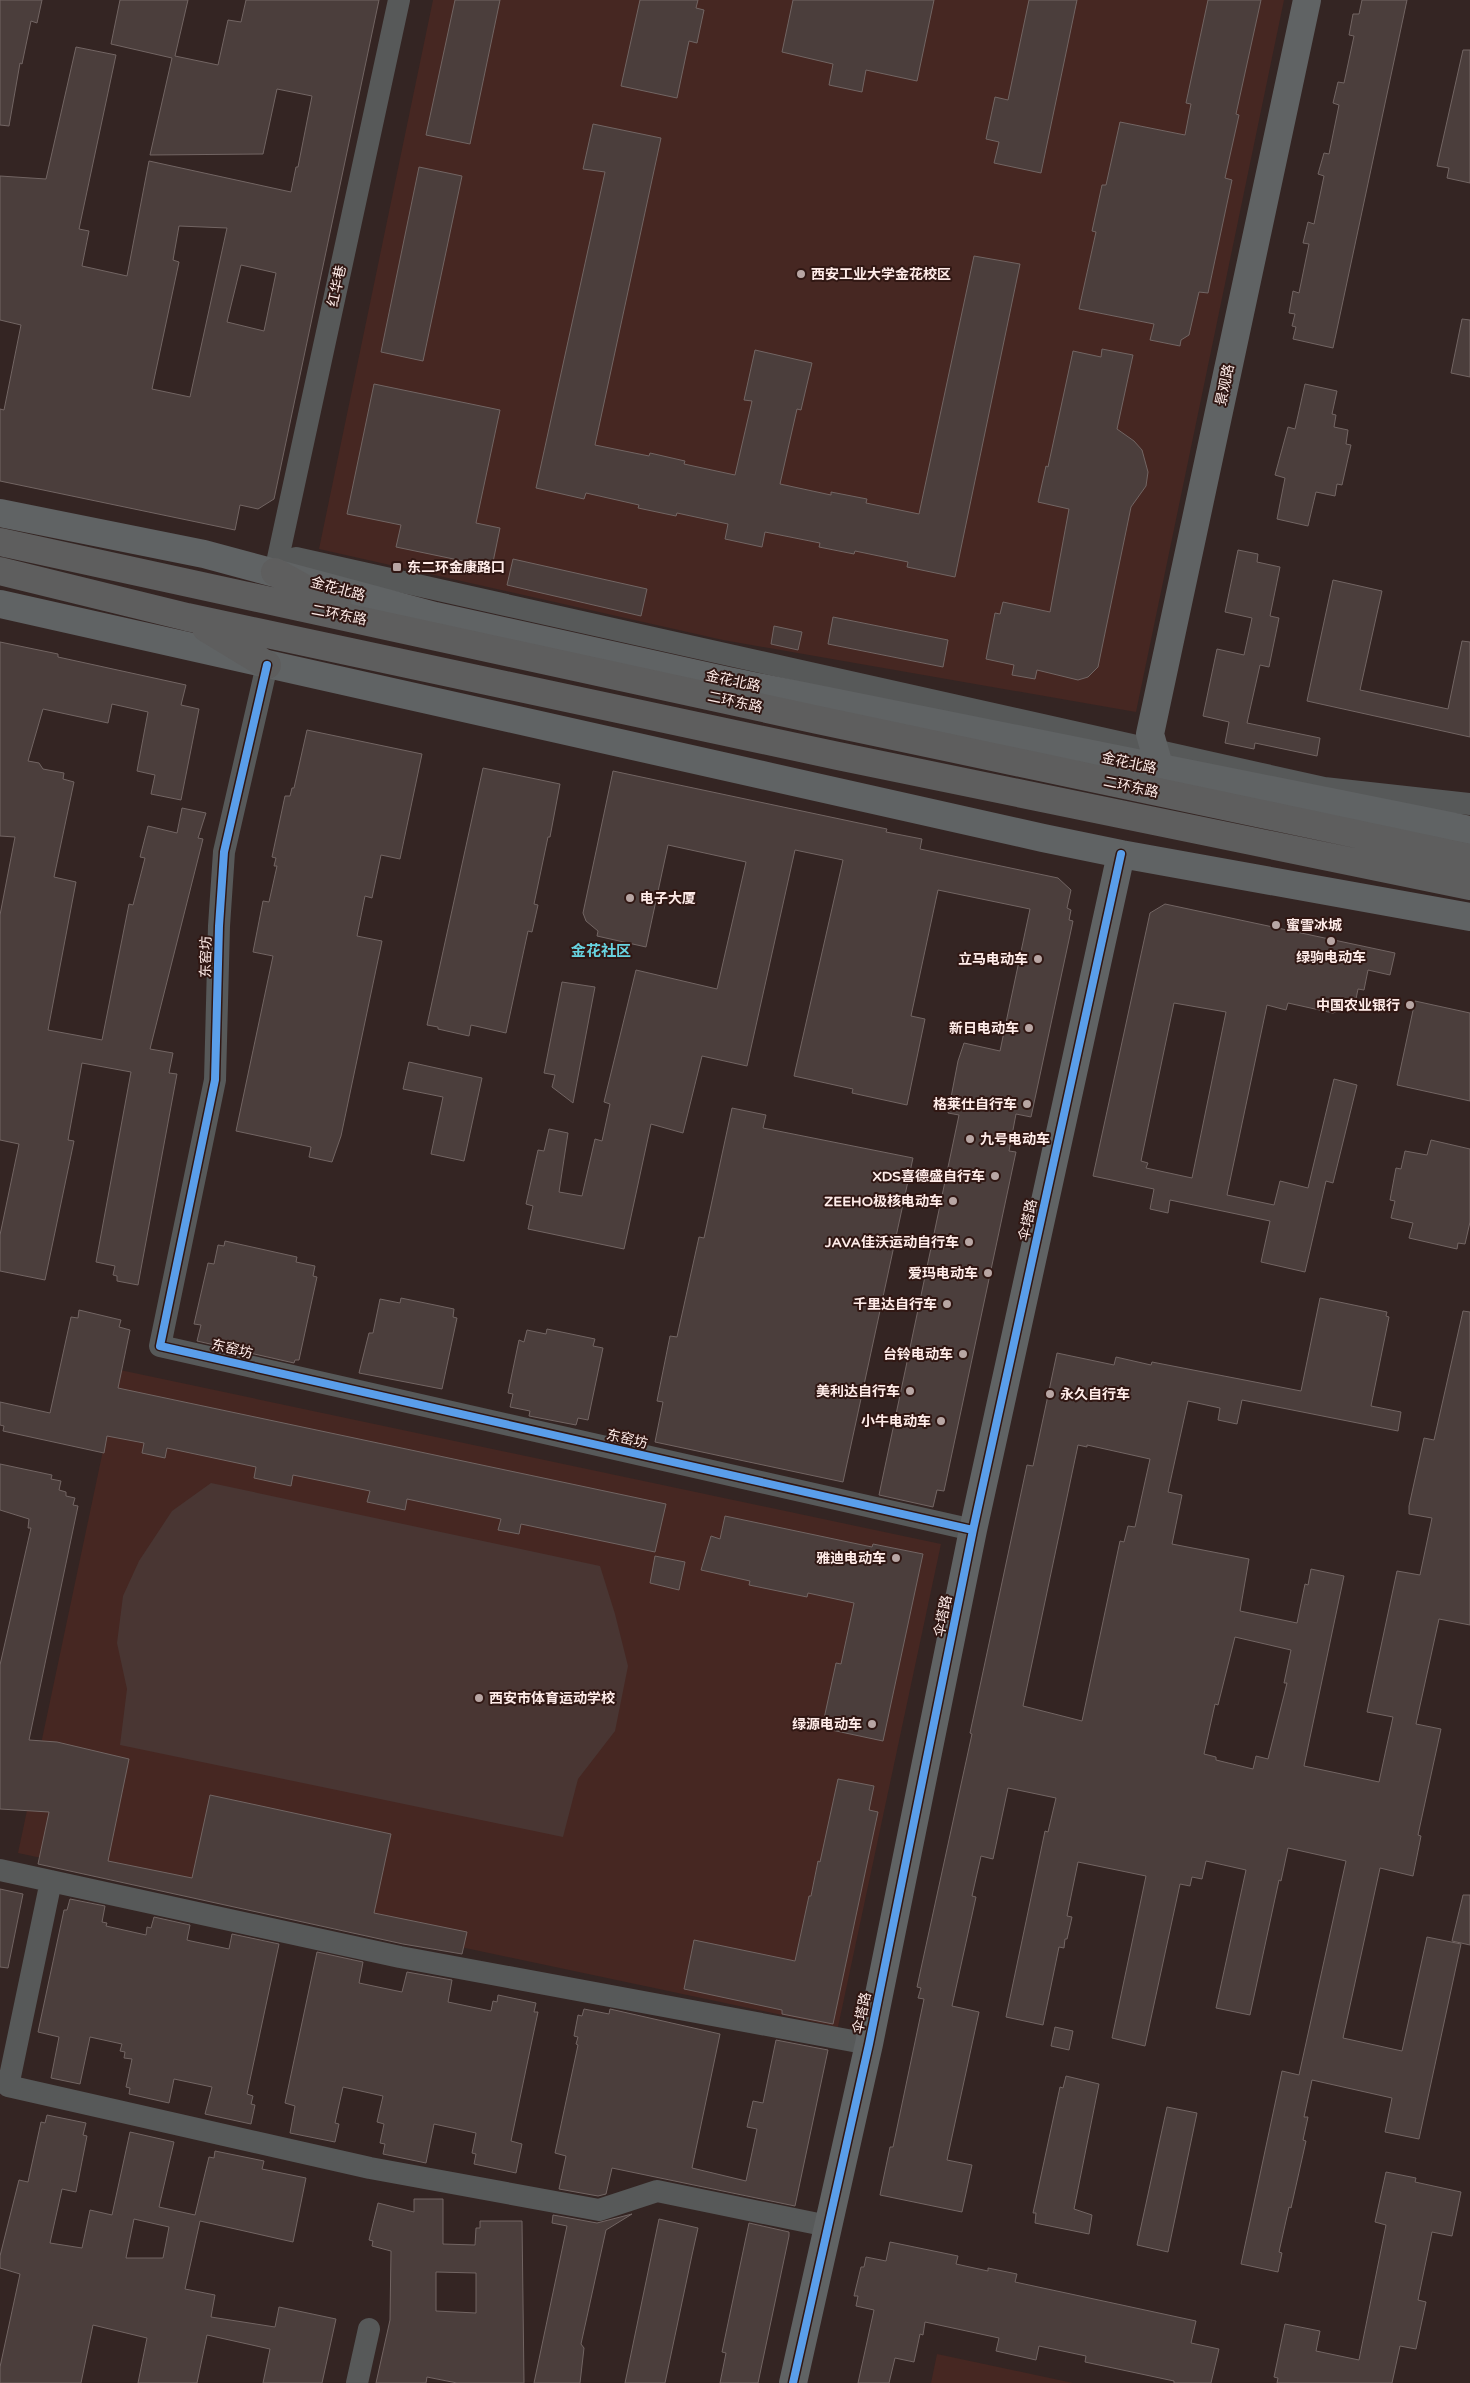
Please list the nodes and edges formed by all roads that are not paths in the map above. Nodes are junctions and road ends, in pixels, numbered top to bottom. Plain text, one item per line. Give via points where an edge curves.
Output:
1 (399, 0) edge
2 (1307, 0) edge
3 (0, 512) edge
4 (0, 542) edge
5 (0, 572) edge
6 (275, 572) junction
7 (0, 604) edge
8 (187, 617) junction
9 (362, 620) junction
10 (267, 665) junction
11 (1157, 760) junction
12 (1470, 804) edge
13 (1470, 830) edge
14 (1121, 854) junction
15 (1470, 858) edge
16 (1468, 886) edge
17 (1470, 917) edge
18 (973, 1530) junction
19 (0, 1870) edge
20 (51, 1881) junction
21 (868, 2044) junction
22 (828, 2226) junction
23 (369, 2329) dead end
24 (357, 2383) edge
25 (793, 2383) edge

1 - 6 street, 红华巷
2 - 11 main road, 景观路 via 1150,734
3 - 6 main road, 金花北路
4 - 9 highway, 二环东路 via 183,584
5 - 8 highway, 二环东路
6 - 9 highway
6 - 11 main road, 金花北路 via 444,618 719,678
7 - 10 main road
8 - 10 highway
8 - 16 highway, 二环东路
9 - 15 highway, 二环东路
10 - 14 main road
10 - 18 street, 东窑坊 via 224,852 215,1080 160,1346
11 - 12 street via 1324,788
11 - 13 main road, 金花北路
14 - 17 main road
14 - 18 main road, 伞塔路
18 - 21 main road, 伞塔路
19 - 20 street
20 - 21 street via 400,1957
20 - 22 street via 8,2086 370,2168 599,2210 657,2191
21 - 22 main road, 伞塔路
22 - 25 main road, 伞塔路
23 - 24 street

